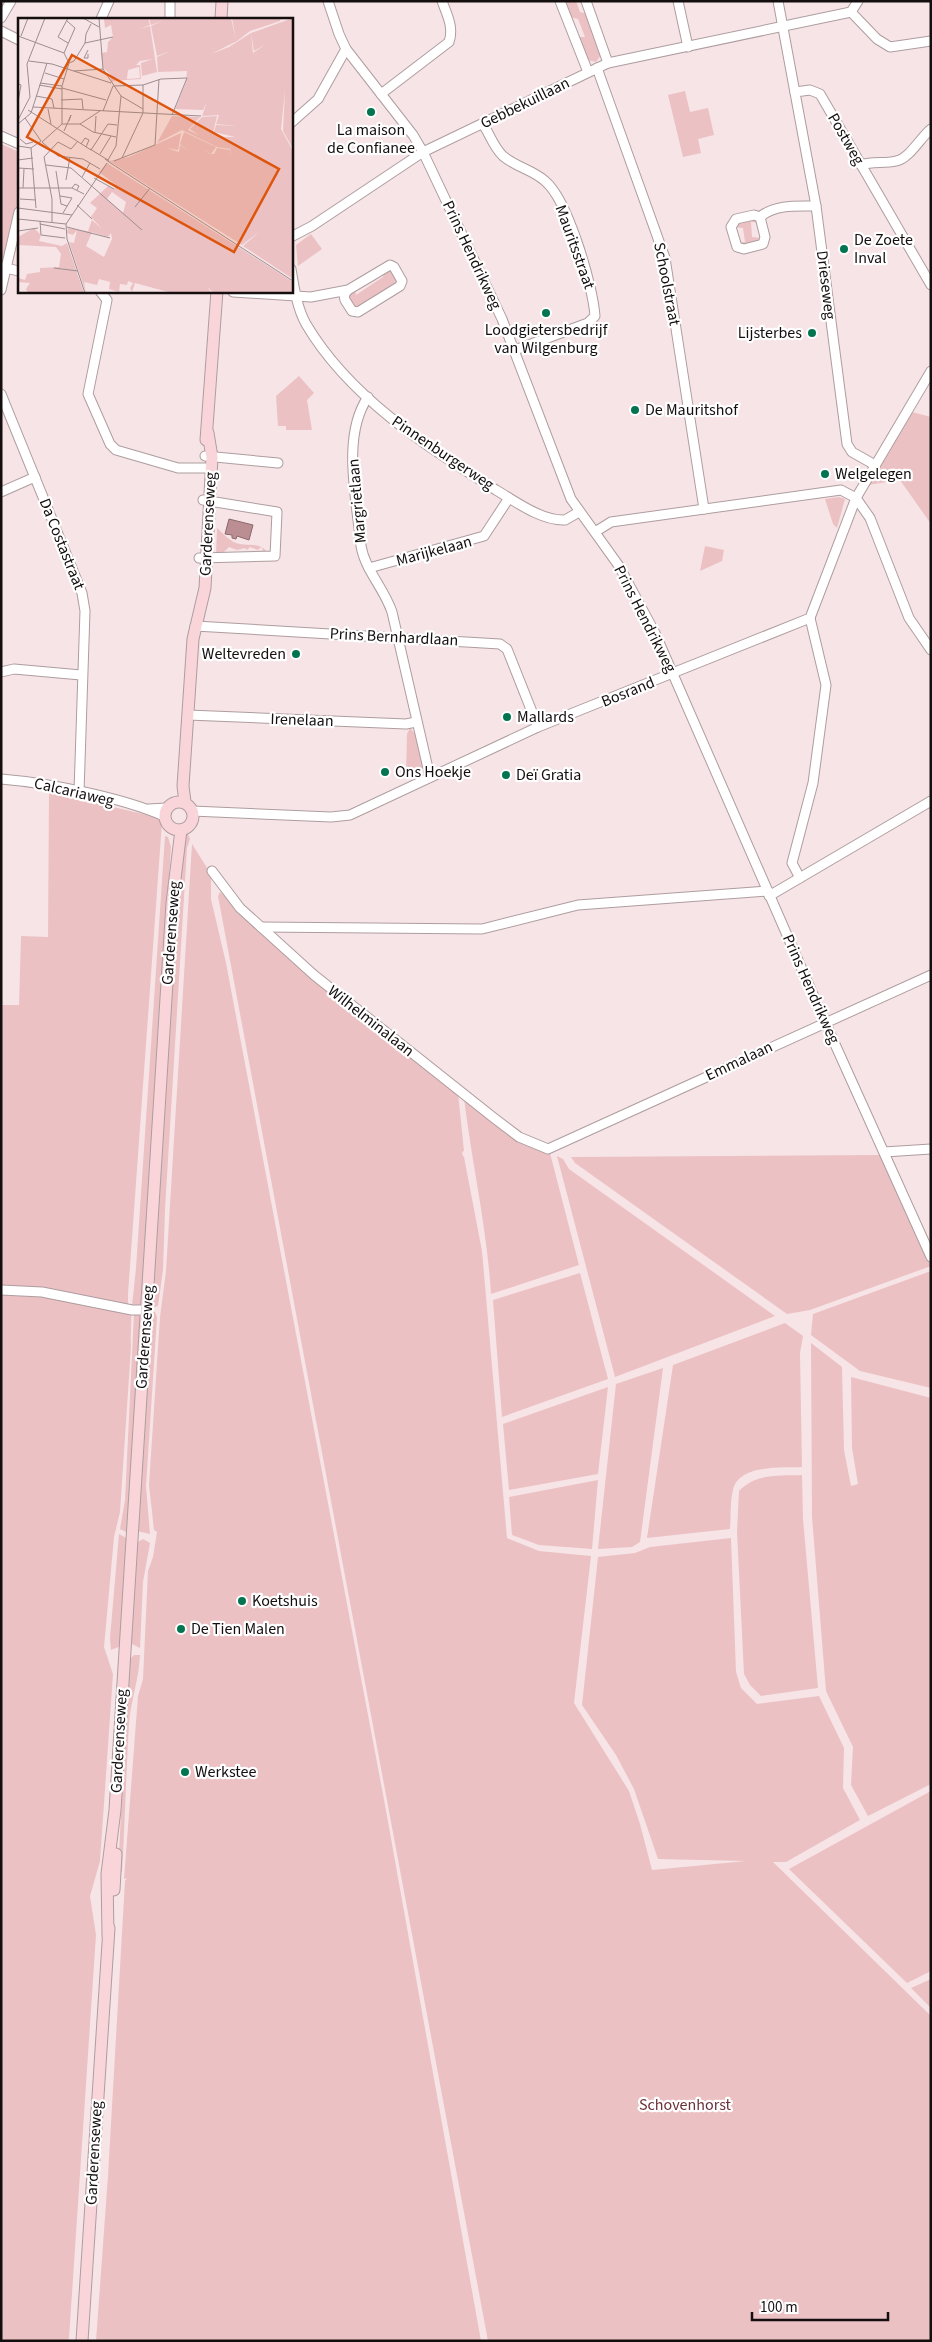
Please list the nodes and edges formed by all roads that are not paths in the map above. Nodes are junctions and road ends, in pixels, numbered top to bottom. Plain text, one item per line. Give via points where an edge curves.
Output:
1 (11, 1) edge
2 (110, 1) edge
3 (170, 1) edge
4 (222, 1) edge
5 (328, 1) edge
6 (442, 1) edge
7 (560, 1) edge
8 (586, 1) edge
9 (678, 1) edge
10 (778, 1) edge
11 (858, 1) edge
12 (850, 12) junction
13 (1, 18) edge
14 (102, 18) edge
15 (170, 18) edge
16 (221, 18) edge
17 (782, 26) junction
18 (1, 31) edge
19 (18, 40) edge
20 (931, 42) edge
21 (688, 47) junction
22 (346, 49) junction
23 (608, 63) junction
24 (597, 68) junction
25 (588, 72) junction
26 (795, 92) junction
27 (381, 94) junction
28 (292, 122) edge
29 (483, 124) junction
30 (931, 129) edge
31 (1, 136) edge
32 (18, 144) edge
33 (423, 152) junction
34 (861, 165) junction
35 (816, 206) junction
36 (18, 216) edge
37 (760, 217) junction
38 (292, 236) edge
39 (4, 268) edge
40 (18, 271) edge
41 (292, 274) edge
42 (931, 286) edge
43 (1, 290) edge
44 (348, 290) junction
45 (101, 292) edge
46 (233, 292) edge
47 (214, 294) edge
48 (297, 298) junction
49 (515, 350) junction
50 (931, 371) edge
51 (1, 394) edge
52 (368, 397) junction
53 (278, 462) dead end
54 (208, 463) junction
55 (875, 465) junction
56 (35, 477) junction
57 (1, 492) edge
58 (509, 498) junction
59 (856, 498) junction
60 (206, 500) junction
61 (704, 509) junction
62 (579, 512) junction
63 (595, 532) junction
64 (203, 558) junction
65 (369, 568) junction
66 (810, 618) junction
67 (197, 620) junction
68 (397, 638) junction
69 (931, 650) edge
70 (1, 672) edge
71 (673, 674) junction
72 (81, 675) junction
73 (188, 715) junction
74 (416, 722) junction
75 (538, 727) junction
76 (430, 777) junction
77 (1, 779) edge
78 (79, 792) junction
79 (931, 801) edge
80 (187, 808) junction
81 (165, 812) junction
82 (178, 830) junction
83 (212, 871) dead end
84 (800, 878) junction
85 (769, 893) junction
86 (261, 927) junction
87 (931, 975) edge
88 (825, 1022) junction
89 (548, 1148) joint
90 (931, 1149) edge
91 (884, 1152) junction
92 (931, 1257) edge
93 (1, 1290) edge
94 (146, 1310) junction
95 (82, 2341) edge

1 - 13 street
2 - 14 street
3 - 15 street
4 - 16 main road
5 - 22 street, Prins Hendrikweg
6 - 27 street via 451,25 449,42
7 - 25 street
8 - 23 street
9 - 21 street
10 - 17 street
11 - 12 street
12 - 17 street, Gebbekuillaan
12 - 20 street via 877,39 890,47
17 - 21 street, Gebbekuillaan
17 - 26 street
18 - 19 street
21 - 23 street, Gebbekuillaan
22 - 27 street, Prins Hendrikweg
22 - 28 street via 318,99
23 - 24 street, Gebbekuillaan
24 - 25 street, Gebbekuillaan
24 - 61 street, Schoolstraat via 665,258
25 - 29 street, Gebbekuillaan
26 - 34 street, Postweg via 810,90 820,94
26 - 35 street, Drieseweg
27 - 33 street, Prins Hendrikweg
29 - 33 street, Gebbekuillaan
29 - 49 street, Mauritsstraat via 501,155 547,182 557,196 574,234 593,298 595,316 588,323
30 - 34 street via 904,158
31 - 32 street
33 - 38 street, Gebbekuillaan
33 - 49 street, Prins Hendrikweg
34 - 42 street, Postweg
35 - 37 street via 786,206
35 - 55 street, Drieseweg via 846,444 852,452
36 - 39 street
37 - 37 street via 749,215 732,223 736,247 744,249 763,244
39 - 40 street
39 - 43 street
41 - 48 street, Pinnenburgerweg
44 - 44 street via 344,300 352,311 358,312 400,286 402,281 394,267 388,265
44 - 48 street
45 - 54 street via 107,300 88,394 110,444 121,452 178,468
46 - 48 street
47 - 54 main road, Garderenseweg
48 - 52 street, Pinnenburgerweg via 306,323 324,350
49 - 62 street, Prins Hendrikweg via 565,487
50 - 55 street
51 - 56 street, Da Costastraat
52 - 58 street, Pinnenburgerweg via 415,437
52 - 65 street, Margrietlaan via 359,411 353,440 361,546
53 - 54 street
54 - 60 main road, Garderenseweg
55 - 59 street
56 - 57 street
56 - 72 street, Da Costastraat via 82,593 85,612
58 - 62 street, Pinnenburgerweg via 543,516 559,520
58 - 65 street, Marijkelaan via 484,536
59 - 61 street via 841,490
59 - 66 street
59 - 69 street via 870,518 909,618
60 - 64 main road, Garderenseweg
60 - 64 street via 277,512 275,556
61 - 63 street via 611,522
62 - 63 street, Prins Hendrikweg
63 - 71 street, Prins Hendrikweg via 655,632
64 - 67 main road, Garderenseweg
65 - 68 street, Margrietlaan via 388,600
66 - 71 street, Bosrand
66 - 84 street via 826,685 814,783 792,863
67 - 68 street, Prins Bernhardlaan
67 - 73 main road, Garderenseweg
68 - 74 street, Margrietlaan
68 - 75 street, Prins Bernhardlaan via 500,644 507,650
70 - 72 street via 14,669
71 - 75 street, Bosrand
71 - 85 street, Prins Hendrikweg
72 - 78 street, Da Costastraat
73 - 74 street, Irenelaan
73 - 80 main road, Garderenseweg via 184,786
74 - 76 street, Margrietlaan
75 - 76 street, Bosrand
76 - 80 street, Bosrand via 350,815 212,812
77 - 78 street, Calcariaweg
78 - 81 street, Calcariaweg
79 - 84 street
80 - 81 main road
80 - 82 main road via 190,824
81 - 82 main road via 167,824
82 - 94 main road, Garderenseweg
83 - 86 street, Wilhelminalaan via 240,908
84 - 85 street
85 - 86 street via 578,905 482,929
85 - 88 street, Prins Hendrikweg
86 - 89 street, Wilhelminalaan via 314,975 494,1118 519,1137
87 - 88 street, Emmalaan
88 - 89 street, Emmalaan
88 - 91 street, Prins Hendrikweg
90 - 91 street
91 - 92 street, Prins Hendrikweg
93 - 94 street via 42,1292
94 - 95 main road, Garderenseweg via 115,1810 107,1874 108,1936

